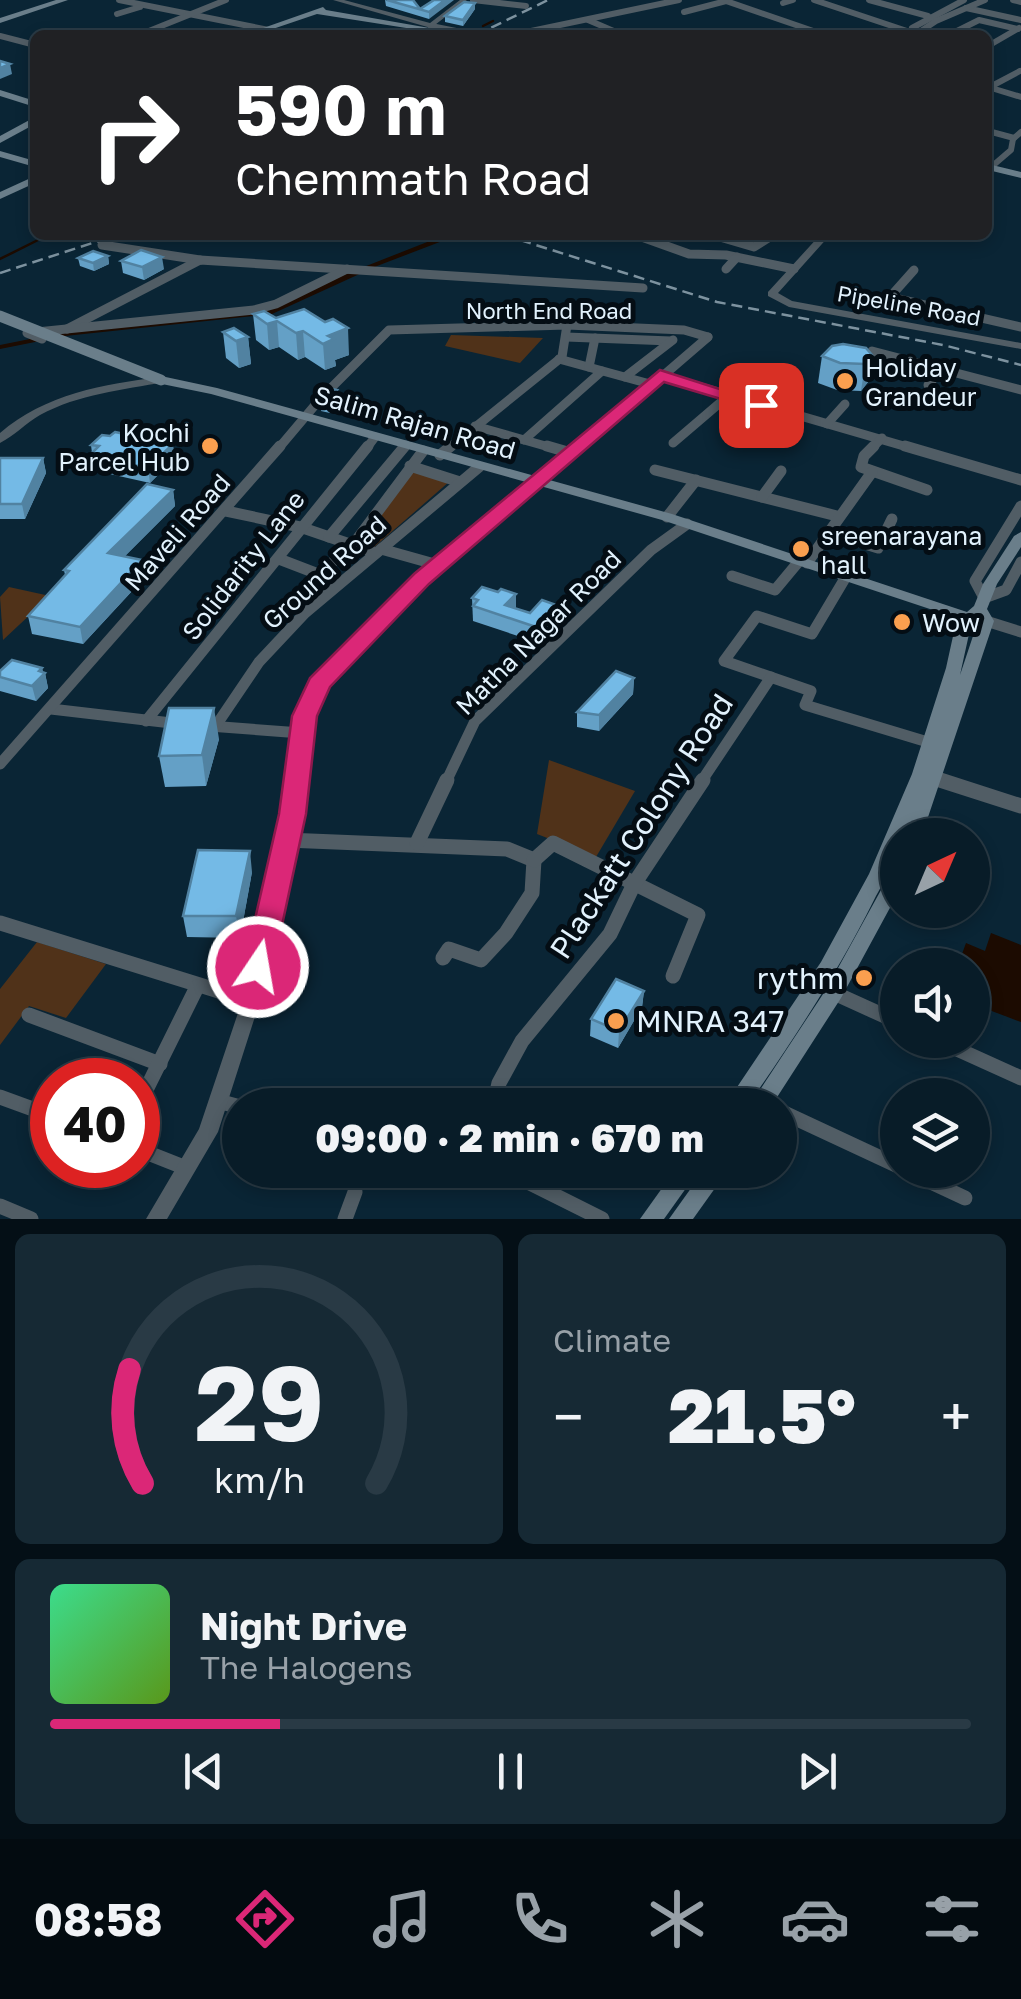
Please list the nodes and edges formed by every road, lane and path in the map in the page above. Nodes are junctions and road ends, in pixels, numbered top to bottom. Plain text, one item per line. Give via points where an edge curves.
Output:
1 (64, 0) edge
2 (119, 0) edge
3 (226, 0) edge
4 (464, 0) edge
5 (472, 0) edge
6 (634, 0) edge
7 (679, 0) edge
8 (725, 0) edge
9 (793, 0) edge
10 (814, 0) edge
11 (846, 0) edge
12 (868, 0) edge
13 (936, 0) edge
14 (985, 0) edge
15 (1013, 0) edge
16 (338, 1) edge
17 (525, 2) edge
18 (1021, 2) edge
19 (783, 3) dead end
20 (953, 4) junction
21 (965, 4) edge
22 (144, 6) junction
23 (654, 6) junction
24 (830, 6) junction
25 (323, 10) junction
26 (684, 12) dead end
27 (117, 14) dead end
28 (186, 16) junction
29 (928, 16) junction
30 (588, 20) junction
31 (0, 21) edge
32 (1020, 25) edge
33 (431, 26) junction
34 (151, 30) edge
35 (262, 30) joint
36 (440, 30) edge
37 (447, 30) edge
38 (537, 30) edge
39 (612, 30) edge
40 (811, 30) edge
41 (897, 30) edge
42 (912, 30) edge
43 (916, 30) edge
44 (959, 30) edge
45 (0, 36) edge
46 (992, 43) edge
47 (30, 44) edge
48 (1020, 72) edge
49 (992, 88) edge
50 (992, 89) edge
51 (0, 93) edge
52 (1021, 96) edge
53 (30, 102) edge
54 (30, 123) edge
55 (992, 132) edge
56 (1018, 135) edge
57 (0, 140) edge
58 (0, 154) edge
59 (30, 163) edge
60 (992, 166) edge
61 (992, 169) edge
62 (1021, 175) edge
63 (30, 181) edge
64 (0, 194) edge
65 (650, 240) edge
66 (732, 240) edge
67 (764, 240) edge
68 (817, 240) edge
69 (102, 245) dead end
70 (737, 257) junction
71 (200, 260) junction
72 (354, 268) junction
73 (726, 269) dead end
74 (794, 269) junction
75 (914, 270) dead end
76 (644, 288) dead end
77 (0, 316) edge
78 (1021, 328) edge
79 (67, 329) junction
80 (389, 330) joint
81 (684, 330) junction
82 (566, 331) junction
83 (595, 338) junction
84 (671, 341) junction
85 (1020, 345) edge
86 (872, 351) edge
87 (559, 359) junction
88 (590, 367) junction
89 (942, 370) junction
90 (602, 371) junction
91 (660, 375) junction
92 (625, 377) junction
93 (156, 381) junction
94 (650, 384) junction
95 (928, 385) dead end
96 (1021, 390) edge
97 (728, 396) junction
98 (845, 404) dead end
99 (305, 417) junction
100 (827, 424) junction
101 (475, 426) junction
102 (375, 437) junction
103 (882, 438) junction
104 (0, 439) edge
105 (524, 440) junction
106 (674, 442) dead end
107 (405, 446) junction
108 (423, 450) junction
109 (571, 453) junction
110 (440, 456) junction
111 (410, 466) junction
112 (480, 467) junction
113 (655, 470) dead end
114 (781, 471) dead end
115 (872, 472) junction
116 (696, 480) junction
117 (1021, 480) edge
118 (460, 482) junction
119 (538, 482) junction
120 (928, 490) dead end
121 (762, 497) junction
122 (1021, 506) edge
123 (226, 510) junction
124 (837, 516) junction
125 (667, 518) junction
126 (892, 520) dead end
127 (686, 524) junction
128 (300, 527) junction
129 (826, 532) junction
130 (1021, 536) edge
131 (330, 537) junction
132 (352, 546) junction
133 (379, 551) junction
134 (278, 558) junction
135 (804, 562) junction
136 (1021, 563) edge
137 (438, 565) junction
138 (318, 574) junction
139 (732, 576) dead end
140 (846, 576) junction
141 (338, 582) junction
142 (1015, 585) edge
143 (981, 606) junction
144 (940, 609) junction
145 (1021, 632) edge
146 (772, 677) junction
147 (50, 709) junction
148 (146, 720) junction
149 (215, 727) junction
150 (301, 732) junction
151 (931, 742) junction
152 (2, 758) edge
153 (934, 778) junction
154 (1021, 806) edge
155 (904, 818) edge
156 (919, 818) edge
157 (286, 840) junction
158 (417, 843) junction
159 (534, 860) junction
160 (880, 877) edge
161 (634, 884) junction
162 (880, 908) edge
163 (0, 922) edge
164 (443, 958) dead end
165 (672, 976) dead end
166 (197, 986) junction
167 (834, 993) junction
168 (250, 1002) junction
169 (880, 1014) edge
170 (30, 1015) dead end
171 (144, 1058) edge
172 (977, 1058) edge
173 (160, 1064) edge
174 (1021, 1078) edge
175 (498, 1088) edge
176 (748, 1088) edge
177 (779, 1088) edge
178 (0, 1096) edge
179 (218, 1102) junction
180 (222, 1103) edge
181 (30, 1108) edge
182 (797, 1119) edge
183 (160, 1158) edge
184 (880, 1158) edge
185 (186, 1168) junction
186 (540, 1188) edge
187 (674, 1188) edge
188 (703, 1188) edge
189 (944, 1188) edge
190 (355, 1192) dead end
191 (965, 1198) dead end
192 (0, 1206) edge
193 (31, 1219) edge
194 (156, 1219) edge
195 (346, 1219) edge
196 (602, 1219) edge
197 (651, 1219) edge
198 (680, 1219) edge

1 - 31 main road
2 - 22 street
3 - 28 street
4 - 33 street
5 - 17 street
6 - 23 street
7 - 23 street
8 - 26 street
8 - 40 street
9 - 19 street
10 - 24 street
11 - 24 street
12 - 29 street
13 - 20 street
14 - 21 street
15 - 18 street
16 - 25 street
16 - 33 street
20 - 21 street
20 - 29 street
21 - 32 street
21 - 43 street
22 - 27 street
22 - 28 street
23 - 30 street
24 - 41 street
25 - 35 main road
25 - 36 main road
28 - 34 street
28 - 35 street
29 - 42 street
30 - 38 street
30 - 39 street
32 - 44 street via 979,20
32 - 46 street
33 - 37 street
45 - 47 street
48 - 49 street
50 - 52 street
51 - 53 main road
54 - 57 main road
55 - 56 street
56 - 60 street
58 - 59 main road
61 - 62 main road
63 - 64 main road
65 - 70 street via 689,254
66 - 67 street via 754,246
68 - 74 street
69 - 71 street
70 - 73 street
70 - 74 street
71 - 72 street
71 - 79 street
72 - 76 street
72 - 79 street via 254,310
74 - 85 street, Pipeline Road via 772,294 789,304
75 - 78 street via 890,297
77 - 93 main road, Salim Rajan Road, bridge
79 - 93 street via 27,333
80 - 82 street, North End Road
80 - 99 street, Maveli Road
81 - 82 street, North End Road
81 - 84 street
81 - 91 street, North End Road via 708,337
82 - 83 street
82 - 87 street
83 - 84 street
83 - 88 street
84 - 92 street
86 - 89 street
87 - 88 street
87 - 101 street
88 - 90 street
89 - 95 street
89 - 96 street
90 - 92 street
90 - 105 street
91 - 94 street
91 - 97 street
92 - 94 street
93 - 99 main road, Salim Rajan Road
93 - 104 street via 68,399
94 - 109 street
97 - 100 street
97 - 106 street
98 - 100 street
99 - 102 main road, Salim Rajan Road
99 - 123 street, Maveli Road
100 - 103 street
101 - 105 street
101 - 110 street
102 - 107 main road, Salim Rajan Road
102 - 128 street, Solidarity Lane
103 - 115 street via 860,462
103 - 117 street
105 - 109 street
107 - 108 main road, Salim Rajan Road
107 - 131 street
108 - 110 main road, Salim Rajan Road
108 - 111 street
109 - 119 street
110 - 112 main road, Salim Rajan Road
111 - 118 street
111 - 132 street
112 - 118 street, Ground Road
112 - 119 main road, Salim Rajan Road
113 - 116 street
114 - 121 street
115 - 120 street
115 - 124 street
116 - 121 street
116 - 125 street
118 - 133 street, Ground Road
119 - 125 main road, Salim Rajan Road
119 - 137 street
121 - 124 street
122 - 143 street via 975,581
123 - 128 street
123 - 147 street, Maveli Road
124 - 129 street
125 - 127 main road, Salim Rajan Road
126 - 129 street via 878,548
127 - 135 main road, Salim Rajan Road
127 - 158 street, Matha Nagar Road via 475,721
128 - 131 street
128 - 134 street, Solidarity Lane
129 - 135 street
130 - 143 main road
131 - 132 street
132 - 133 street
132 - 138 street
133 - 137 street
133 - 141 street, Ground Road
134 - 138 street
134 - 148 street, Solidarity Lane
135 - 139 street via 775,590
135 - 140 main road, Salim Rajan Road
136 - 142 street
137 - 150 street via 319,684
138 - 141 street
140 - 144 main road, Salim Rajan Road
140 - 146 street via 812,634 757,616 724,661
141 - 149 street, Ground Road via 259,662
142 - 143 street
143 - 144 main road, Salim Rajan Road
143 - 144 main road
143 - 145 street
143 - 151 main road
143 - 153 main road
146 - 151 street via 811,691 804,705
146 - 161 street, Plackatt Colony Road
147 - 148 street
147 - 152 street, Maveli Road
148 - 149 street
149 - 150 street
150 - 157 street
151 - 155 main road
153 - 154 street
153 - 156 main road
157 - 158 street
157 - 168 street
158 - 159 street via 507,849
159 - 161 street via 553,843
159 - 164 street via 532,893 481,960 449,950
160 - 176 main road via 820,982
161 - 165 street via 698,914
161 - 175 street, Plackatt Colony Road via 610,934 522,1041
162 - 167 main road
163 - 166 street
166 - 168 street
166 - 173 street
167 - 169 street
167 - 177 main road
168 - 179 street
170 - 171 street
172 - 174 street
178 - 181 street
179 - 180 street
179 - 185 street
182 - 184 street
183 - 185 street
185 - 194 street
186 - 196 street
187 - 197 main road
188 - 198 main road
189 - 191 street
190 - 195 street
192 - 193 street

